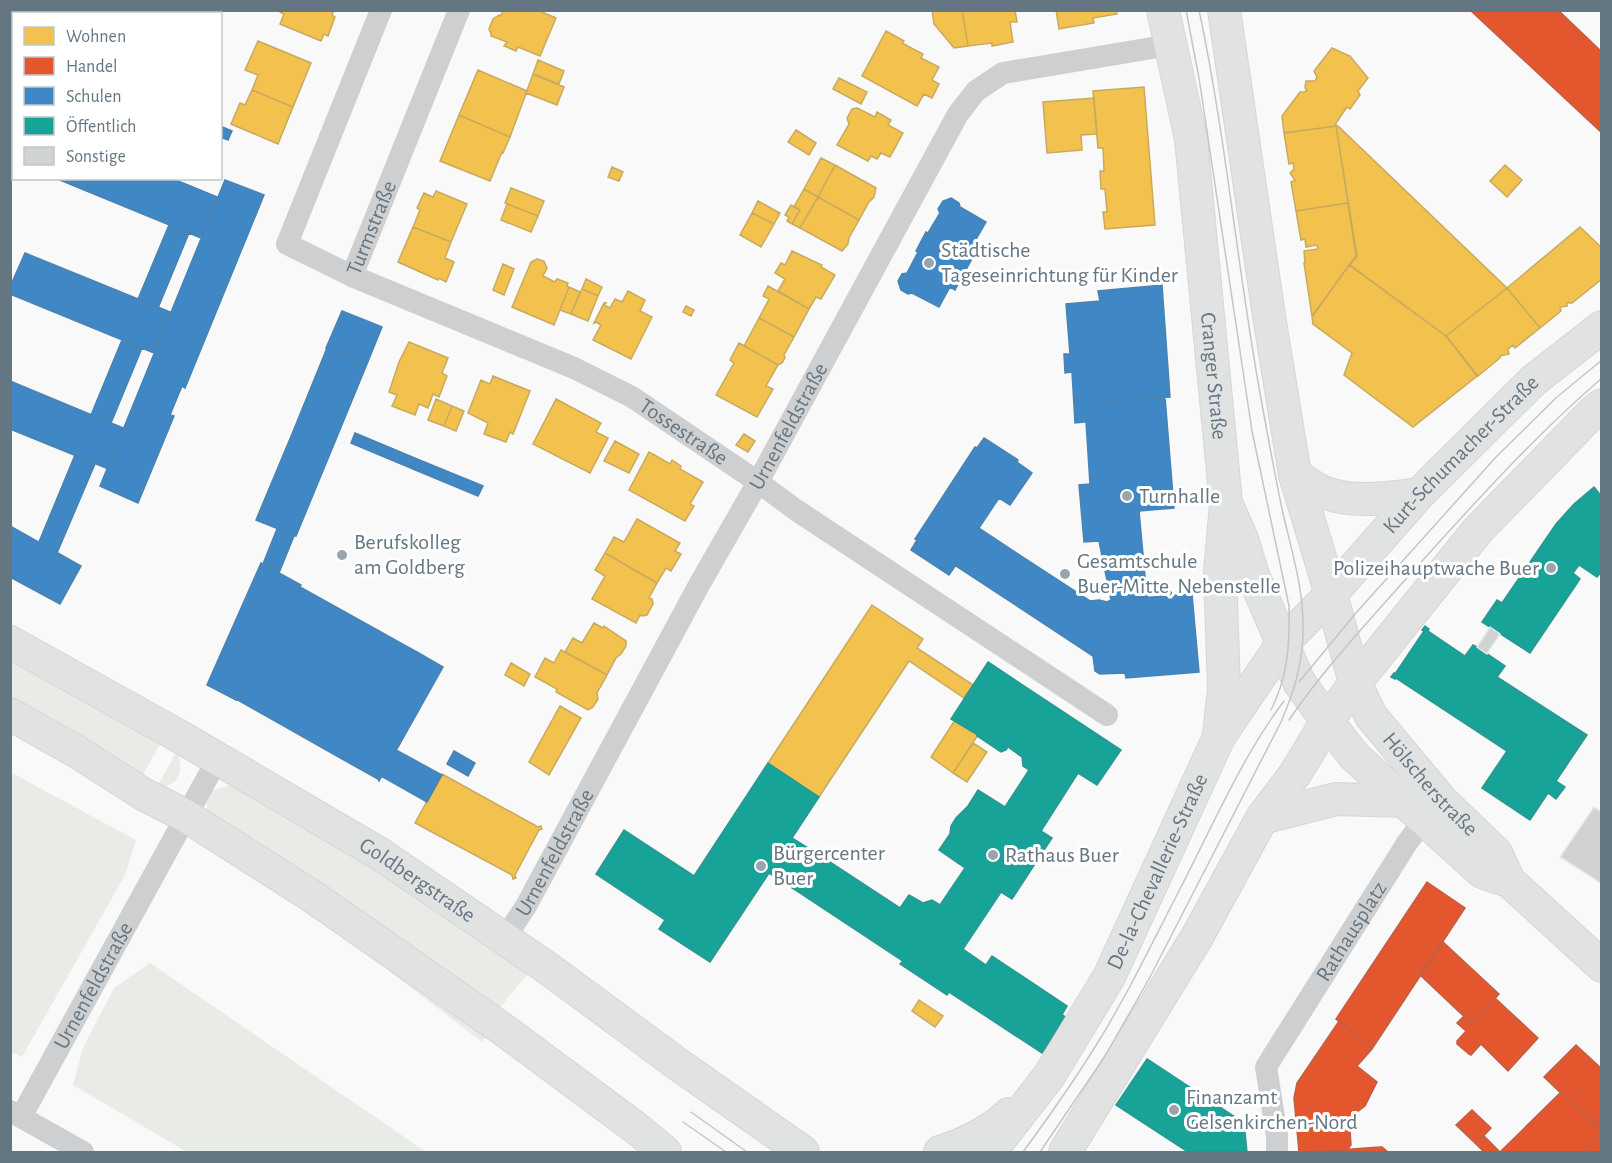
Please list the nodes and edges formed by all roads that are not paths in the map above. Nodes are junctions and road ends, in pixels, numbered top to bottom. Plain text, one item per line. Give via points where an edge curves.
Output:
1 (381, 10) edge
2 (459, 10) edge
3 (1162, 10) edge
4 (1224, 10) edge
5 (1170, 45) junction
6 (352, 276) junction
7 (1602, 327) edge
8 (1602, 405) edge
9 (1295, 475) junction
10 (758, 482) junction
11 (1419, 494) junction
12 (1226, 503) junction
13 (1331, 594) junction
14 (10, 642) edge
15 (1282, 644) junction
16 (1355, 683) junction
17 (10, 714) edge
18 (1107, 715) dead end
19 (1328, 721) junction
20 (1219, 737) junction
21 (217, 760) junction
22 (1423, 807) junction
23 (186, 816) junction
24 (1262, 818) junction
25 (505, 938) junction
26 (1602, 966) edge
27 (1049, 1076) junction
28 (16, 1114) edge
29 (83, 1152) edge
30 (665, 1152) edge
31 (803, 1152) edge
32 (940, 1152) edge
33 (990, 1152) edge
34 (1065, 1152) edge
35 (1277, 1152) edge

1 - 6 street, Turmstraße via 287,244
2 - 6 street, Turmstraße
3 - 5 main road, Cranger Straße
4 - 9 main road
5 - 10 street, Urnenfeldstraße via 1003,73 976,91 958,114
5 - 12 main road, Cranger Straße via 1191,139
6 - 10 street, Tossestraße via 574,368 632,397
7 - 11 main road, Kurt-Schumacher-Straße via 1534,380
8 - 16 main road via 1478,530
9 - 11 main road via 1323,492 1349,498
9 - 13 main road
10 - 18 street, Tossestraße
10 - 25 street, Urnenfeldstraße
11 - 13 main road, Kurt-Schumacher-Straße
12 - 15 main road, Cranger Straße
12 - 20 main road via 1220,572 1224,689
13 - 15 main road, De-la-Chevallerie-Straße
13 - 16 main road
14 - 21 main road, Goldbergstraße
15 - 19 main road, Cranger Straße via 1299,682
15 - 20 main road, De-la-Chevallerie-Straße
16 - 19 main road
16 - 22 main road, Hölscherstraße
17 - 23 main road
19 - 22 main road, Hölscherstraße via 1354,756
19 - 24 main road
20 - 27 main road, De-la-Chevallerie-Straße via 1109,977
21 - 23 street, Urnenfeldstraße
21 - 25 main road, Goldbergstraße via 380,854
22 - 24 main road via 1336,798
22 - 26 main road, Hölscherstraße via 1496,853 1509,881
22 - 35 street, Rathausplatz via 1407,843 1266,1066
23 - 28 street, Urnenfeldstraße via 102,970
23 - 30 main road via 309,894 489,1020
24 - 34 main road via 1197,937
25 - 31 main road, Goldbergstraße
27 - 32 main road via 1000,1123 960,1146
27 - 33 main road, De-la-Chevallerie-Straße
28 - 29 street

